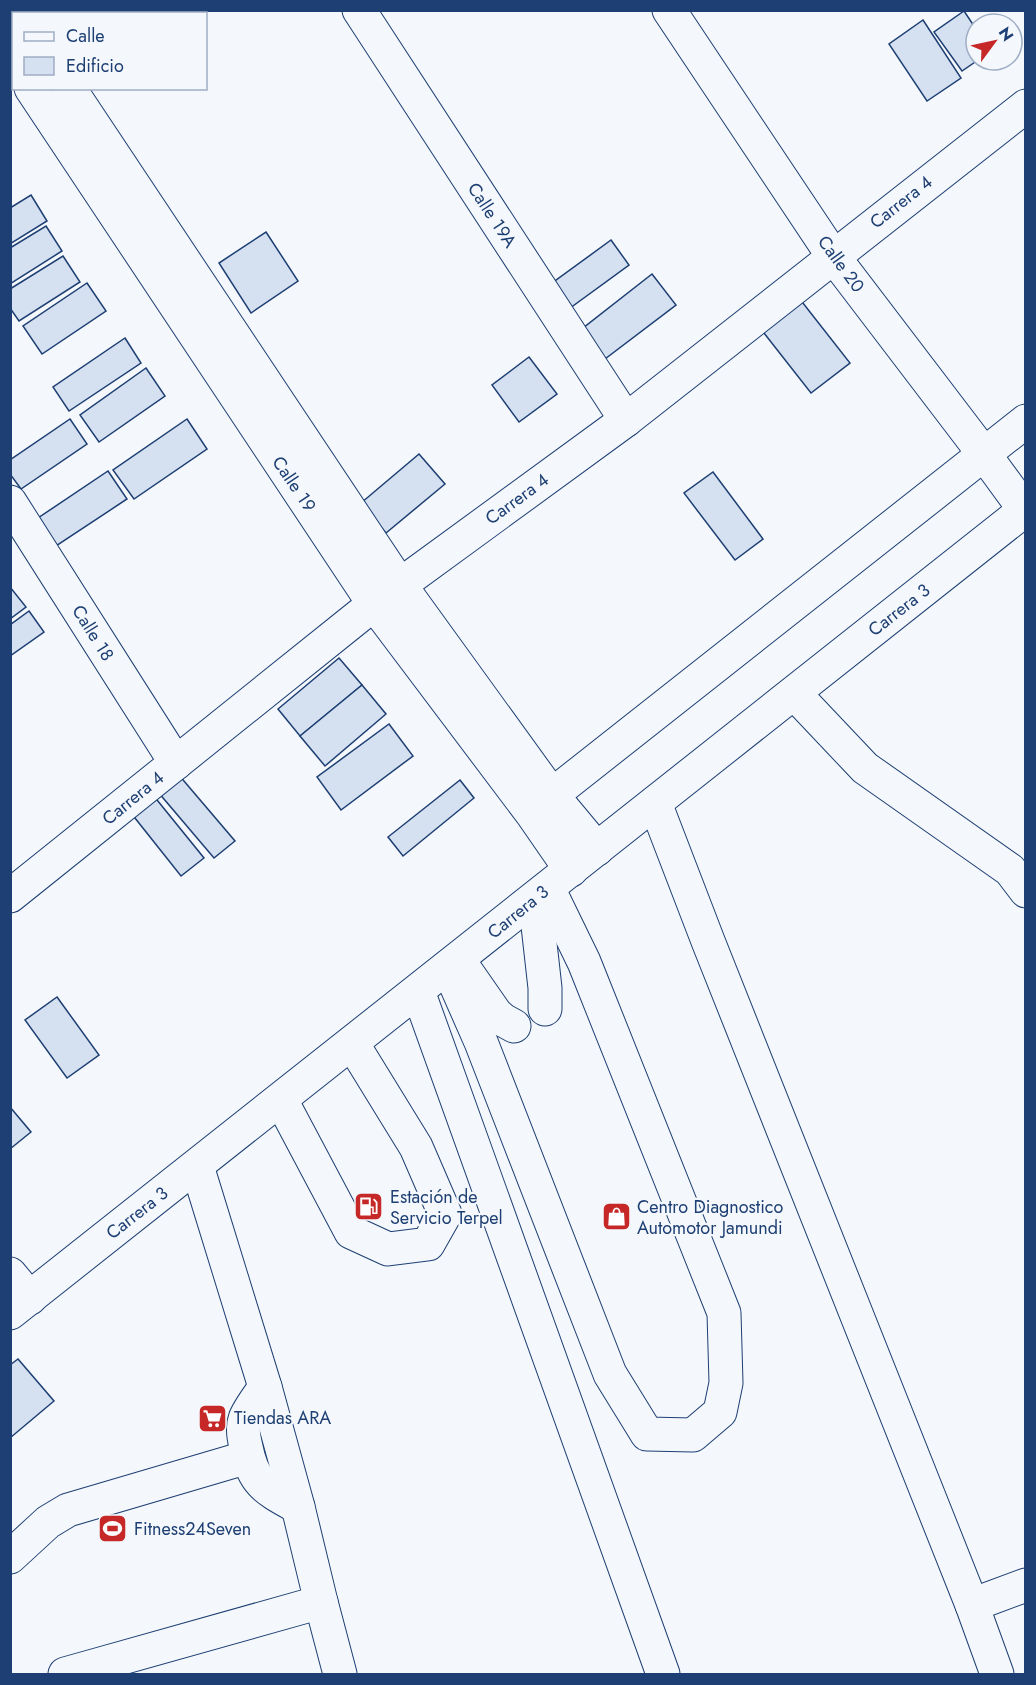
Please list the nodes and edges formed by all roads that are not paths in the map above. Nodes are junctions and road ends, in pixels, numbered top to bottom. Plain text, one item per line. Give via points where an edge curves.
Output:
1 (359, 10) edge
2 (669, 10) edge
3 (10, 57) edge
4 (12, 63) edge
5 (32, 90) edge
6 (70, 90) edge
7 (1026, 106) edge
8 (833, 256) junction
9 (626, 420) junction
10 (1026, 421) edge
11 (984, 454) junction
12 (10, 502) edge
13 (1025, 510) edge
14 (400, 585) junction
15 (374, 604) junction
16 (794, 693) junction
17 (176, 763) junction
18 (655, 803) junction
19 (542, 805) junction
20 (597, 849) junction
21 (551, 886) junction
22 (1026, 891) edge
23 (10, 896) edge
24 (453, 963) junction
25 (418, 991) junction
26 (545, 1009) dead end
27 (514, 1026) dead end
28 (352, 1043) junction
29 (281, 1100) junction
30 (197, 1166) junction
31 (17, 1295) edge
32 (265, 1388) junction
33 (248, 1457) junction
34 (298, 1507) junction
35 (10, 1557) edge
36 (1026, 1585) edge
37 (321, 1602) junction
38 (972, 1605) junction
39 (65, 1674) edge
40 (340, 1674) edge
41 (663, 1674) edge
42 (997, 1674) edge

1 - 9 main road, Calle 19A
2 - 8 main road, Calle 20
3 - 4 main road
5 - 15 main road, Calle 19
6 - 14 main road, Calle 19
7 - 8 main road, Carrera 4
8 - 9 main road, Carrera 4
8 - 11 main road, Calle 20
9 - 14 main road, Carrera 4
10 - 11 main road
11 - 13 main road, Calle 20
11 - 19 main road
12 - 17 main road, Calle 18
13 - 16 main road, Carrera 3
14 - 15 main road, Carrera 4
14 - 19 main road, Calle 19
15 - 17 main road, Carrera 4
15 - 19 main road, Calle 19
16 - 18 main road, Carrera 3
16 - 22 main road via 865,768 1010,870
17 - 23 main road, Carrera 4
18 - 20 main road, Carrera 3
18 - 38 main road
19 - 20 main road, Calle 19
19 - 21 main road, Calle 19
20 - 21 main road, Carrera 3
21 - 24 main road, Carrera 3
21 - 24 main road, Calle 19 via 724,1313 726,1383 720,1412 693,1435 647,1434 610,1374
21 - 26 main road
24 - 25 main road, Carrera 3
24 - 27 main road via 496,1014
25 - 28 main road, Carrera 3
25 - 41 main road
28 - 29 main road, Carrera 3
28 - 29 main road via 416,1147 445,1214 428,1244 388,1249 351,1232
29 - 30 main road, Carrera 3
30 - 31 main road, Carrera 3
30 - 32 main road
32 - 33 main road via 245,1419
32 - 34 main road
33 - 34 main road via 256,1478 270,1492
33 - 35 main road via 68,1510 48,1522
34 - 37 main road
36 - 38 main road
37 - 39 main road
37 - 40 main road
38 - 42 main road

